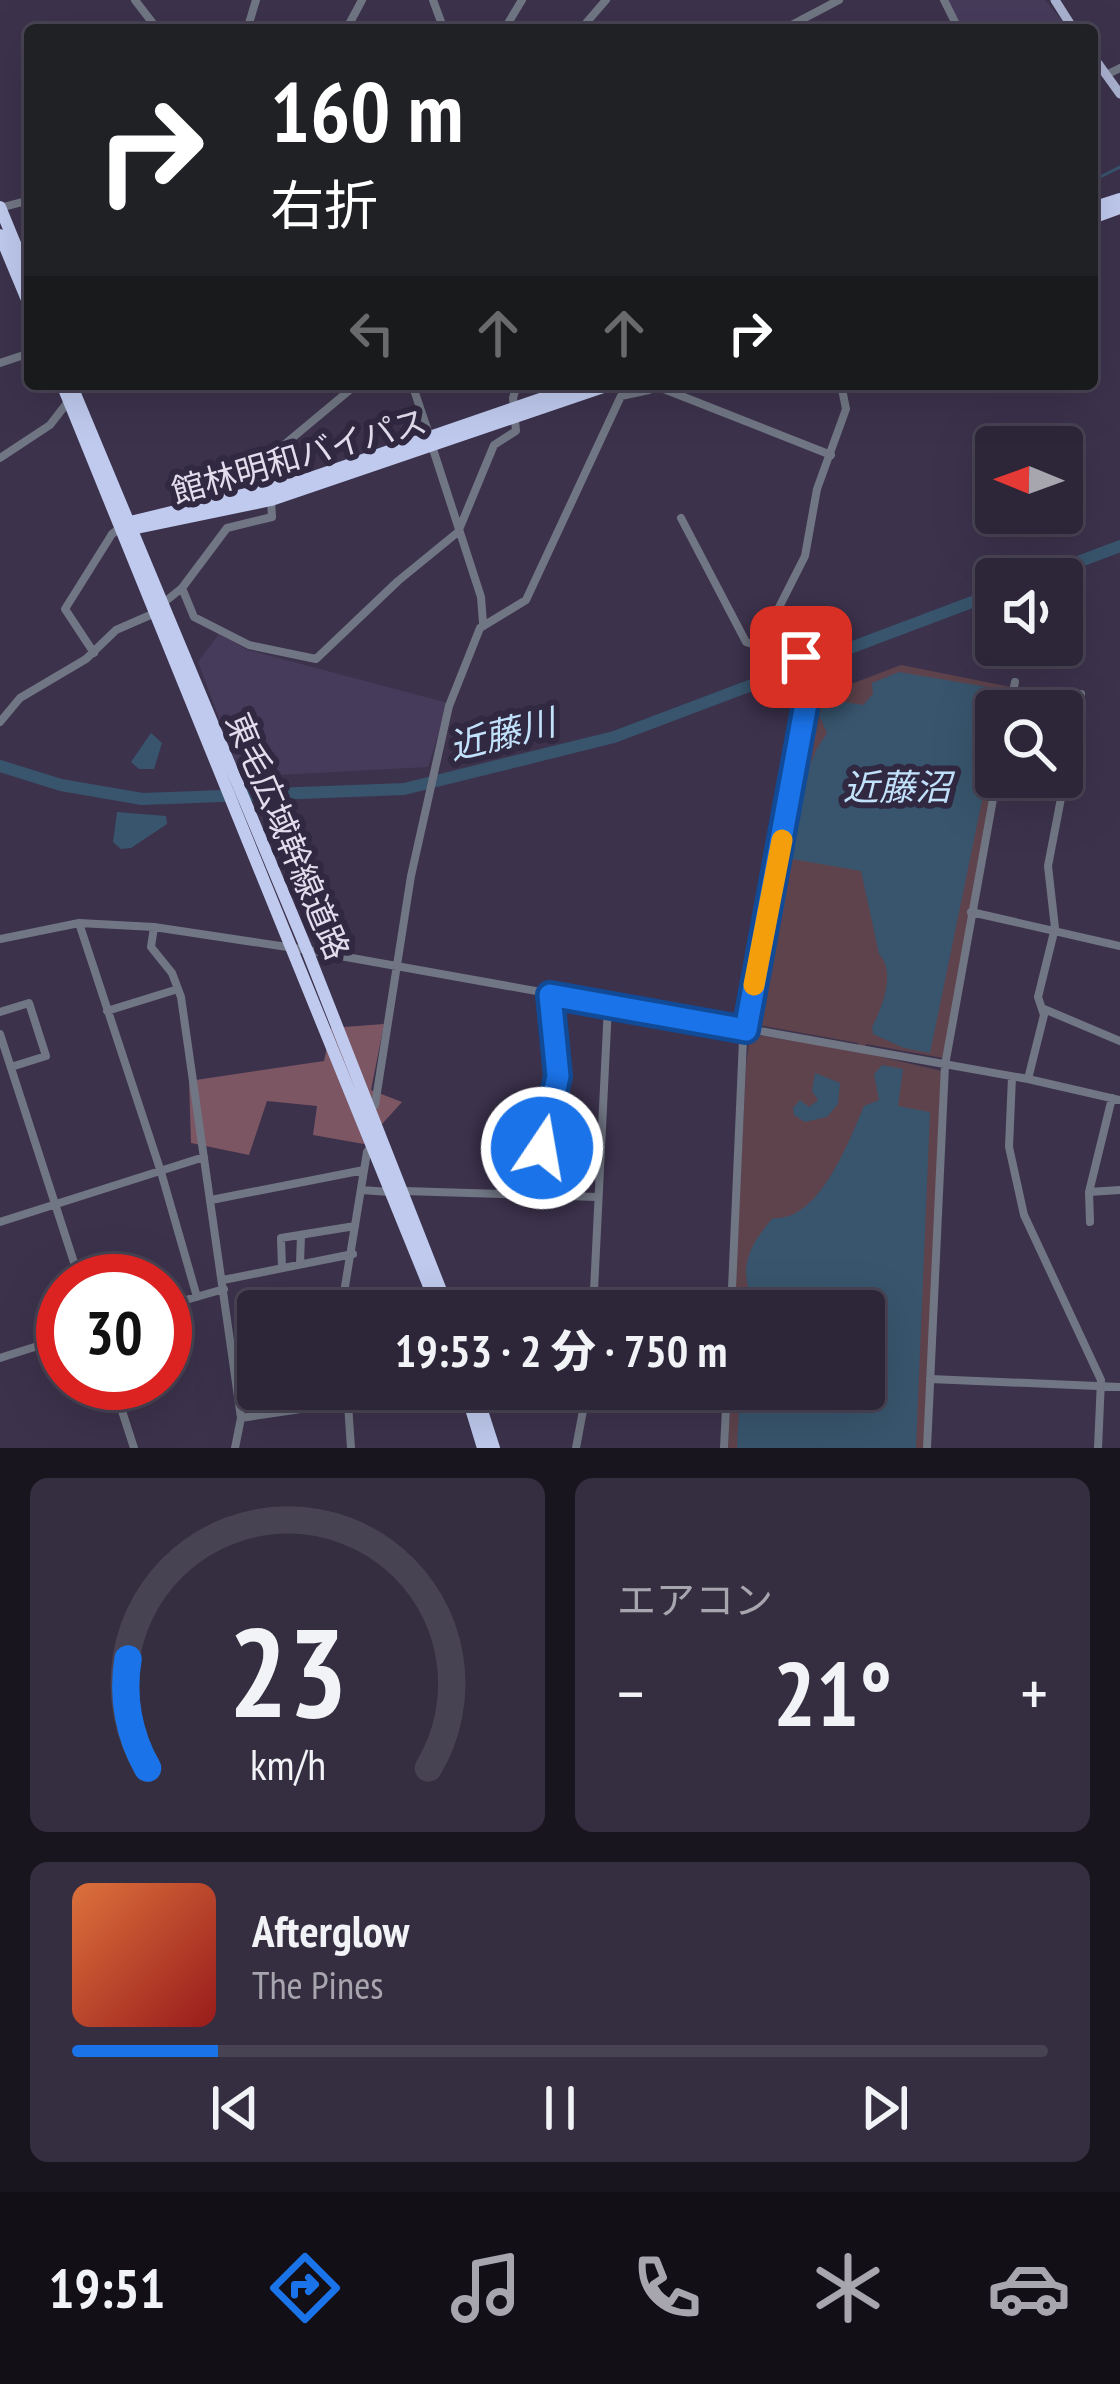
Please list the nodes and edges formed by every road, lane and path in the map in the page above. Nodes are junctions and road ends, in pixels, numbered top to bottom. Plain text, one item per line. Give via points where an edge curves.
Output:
1 (135, 0) edge
2 (606, 0) edge
3 (839, 0) edge
4 (825, 3) edge
5 (153, 24) edge
6 (585, 24) edge
7 (792, 24) edge
8 (1098, 64) edge
9 (1120, 68) edge
10 (1106, 75) junction
11 (1120, 94) edge
12 (0, 208) edge
13 (0, 235) edge
14 (24, 266) edge
15 (24, 293) edge
16 (69, 390) edge
17 (71, 390) edge
18 (350, 390) edge
19 (414, 390) edge
20 (517, 390) edge
21 (570, 390) edge
22 (592, 390) edge
23 (649, 390) edge
24 (665, 390) edge
25 (842, 390) edge
26 (515, 413) junction
27 (431, 441) junction
28 (831, 454) junction
29 (0, 458) edge
30 (264, 497) junction
31 (681, 518) dead end
32 (128, 527) junction
33 (458, 532) junction
34 (182, 588) junction
35 (159, 608) junction
36 (483, 625) junction
37 (769, 635) junction
38 (94, 652) junction
39 (1015, 682) dead end
40 (1013, 690) edge
41 (1, 716) edge
42 (993, 798) edge
43 (1061, 798) edge
44 (971, 912) junction
45 (79, 923) junction
46 (154, 927) junction
47 (1055, 928) junction
48 (0, 939) edge
49 (1120, 946) edge
50 (300, 949) junction
51 (397, 966) junction
52 (178, 989) junction
53 (550, 995) junction
54 (608, 1006) junction
55 (1042, 1008) junction
56 (106, 1011) junction
57 (0, 1012) edge
58 (746, 1030) junction
59 (0, 1034) edge
60 (1120, 1041) edge
61 (945, 1065) junction
62 (10, 1067) junction
63 (1012, 1077) junction
64 (1028, 1079) junction
65 (1116, 1099) edge
66 (370, 1110) junction
67 (373, 1144) junction
68 (205, 1157) junction
69 (364, 1170) junction
70 (161, 1172) junction
71 (361, 1190) junction
72 (1120, 1190) edge
73 (398, 1192) junction
74 (1089, 1192) junction
75 (549, 1195) junction
76 (598, 1197) junction
77 (211, 1200) junction
78 (55, 1205) junction
79 (0, 1222) edge
80 (1090, 1222) dead end
81 (356, 1226) junction
82 (301, 1235) junction
83 (71, 1254) edge
84 (352, 1254) junction
85 (301, 1264) junction
86 (282, 1268) junction
87 (223, 1284) junction
88 (345, 1290) edge
89 (432, 1290) edge
90 (440, 1290) edge
91 (594, 1290) edge
92 (732, 1290) edge
93 (197, 1297) junction
94 (192, 1298) edge
95 (36, 1347) edge
96 (0, 1358) edge
97 (930, 1379) junction
98 (1101, 1386) junction
99 (1120, 1387) edge
100 (122, 1410) edge
101 (294, 1410) edge
102 (349, 1410) edge
103 (472, 1410) edge
104 (482, 1410) edge
105 (583, 1410) edge
106 (726, 1410) edge
107 (241, 1418) junction
108 (134, 1448) edge
109 (235, 1448) edge
110 (351, 1448) edge
111 (484, 1448) edge
112 (494, 1448) edge
113 (576, 1448) edge
114 (724, 1448) edge
115 (927, 1448) edge
116 (1098, 1448) edge

1 - 5 street
2 - 6 street
3 - 4 street
4 - 7 street
8 - 10 main road
9 - 10 street
10 - 11 main road
12 - 14 highway
13 - 15 highway
16 - 29 street via 50,425
17 - 32 highway, 東毛広域幹線道路
18 - 30 street via 267,459 256,476
19 - 27 street
20 - 26 street
21 - 26 highway, 館林明和バイパス
22 - 26 highway, 館林明和バイパス
23 - 36 street via 621,396 526,600
24 - 28 street
25 - 28 street via 845,409
26 - 27 highway, 館林明和バイパス
26 - 33 street via 514,434 494,445
27 - 30 highway, 館林明和バイパス
27 - 33 street
28 - 37 street via 805,556
30 - 32 highway, 館林明和バイパス
30 - 34 street via 272,517 227,527
31 - 37 street via 746,642
32 - 35 highway, 東毛広域幹線道路
32 - 38 street via 112,533 65,609
33 - 34 street via 314,661 249,645 194,617
33 - 36 street
34 - 35 street
35 - 38 street
35 - 50 highway, 東毛広域幹線道路
36 - 51 street via 449,706
37 - 58 street via 801,657 809,679
38 - 41 street
39 - 40 street
42 - 44 street
43 - 47 street via 1048,866
44 - 47 street
44 - 61 street
45 - 46 street
45 - 48 street
45 - 56 street
46 - 50 street
46 - 52 street via 151,947
47 - 49 street
47 - 55 street
50 - 51 street
50 - 66 highway, 東毛広域幹線道路
50 - 67 highway, 東毛広域幹線道路
51 - 53 street
51 - 66 street
52 - 56 street
52 - 68 street
53 - 54 street
53 - 75 street via 558,1066 542,1148
54 - 58 street
54 - 76 street
55 - 60 street
55 - 64 street
56 - 70 street
57 - 62 street via 29,1003 46,1056
58 - 61 street
58 - 92 street
59 - 62 street
61 - 63 street
61 - 97 street
62 - 78 street
63 - 64 street
63 - 98 street via 1009,1147 1024,1215
64 - 65 street
65 - 74 street
66 - 73 highway, 東毛広域幹線道路
67 - 69 street
67 - 73 highway, 東毛広域幹線道路
68 - 70 street
68 - 77 street
69 - 71 street
69 - 77 street
70 - 78 street
70 - 93 street
71 - 73 street
71 - 81 street
72 - 74 street
73 - 75 street
73 - 89 highway, 東毛広域幹線道路
73 - 90 highway, 東毛広域幹線道路
74 - 80 street
75 - 76 street
76 - 91 street
77 - 87 street
78 - 79 street
78 - 83 street
81 - 82 street
81 - 84 street
82 - 85 street
82 - 86 street via 281,1238
84 - 85 street
84 - 88 street
85 - 86 street
86 - 87 street
87 - 93 street
87 - 107 street
93 - 94 street
95 - 96 street
97 - 98 street
97 - 115 street
98 - 99 street
98 - 116 street
100 - 108 street
101 - 107 street
102 - 110 street
103 - 111 highway
104 - 112 highway
105 - 113 street
106 - 114 street
107 - 109 street

